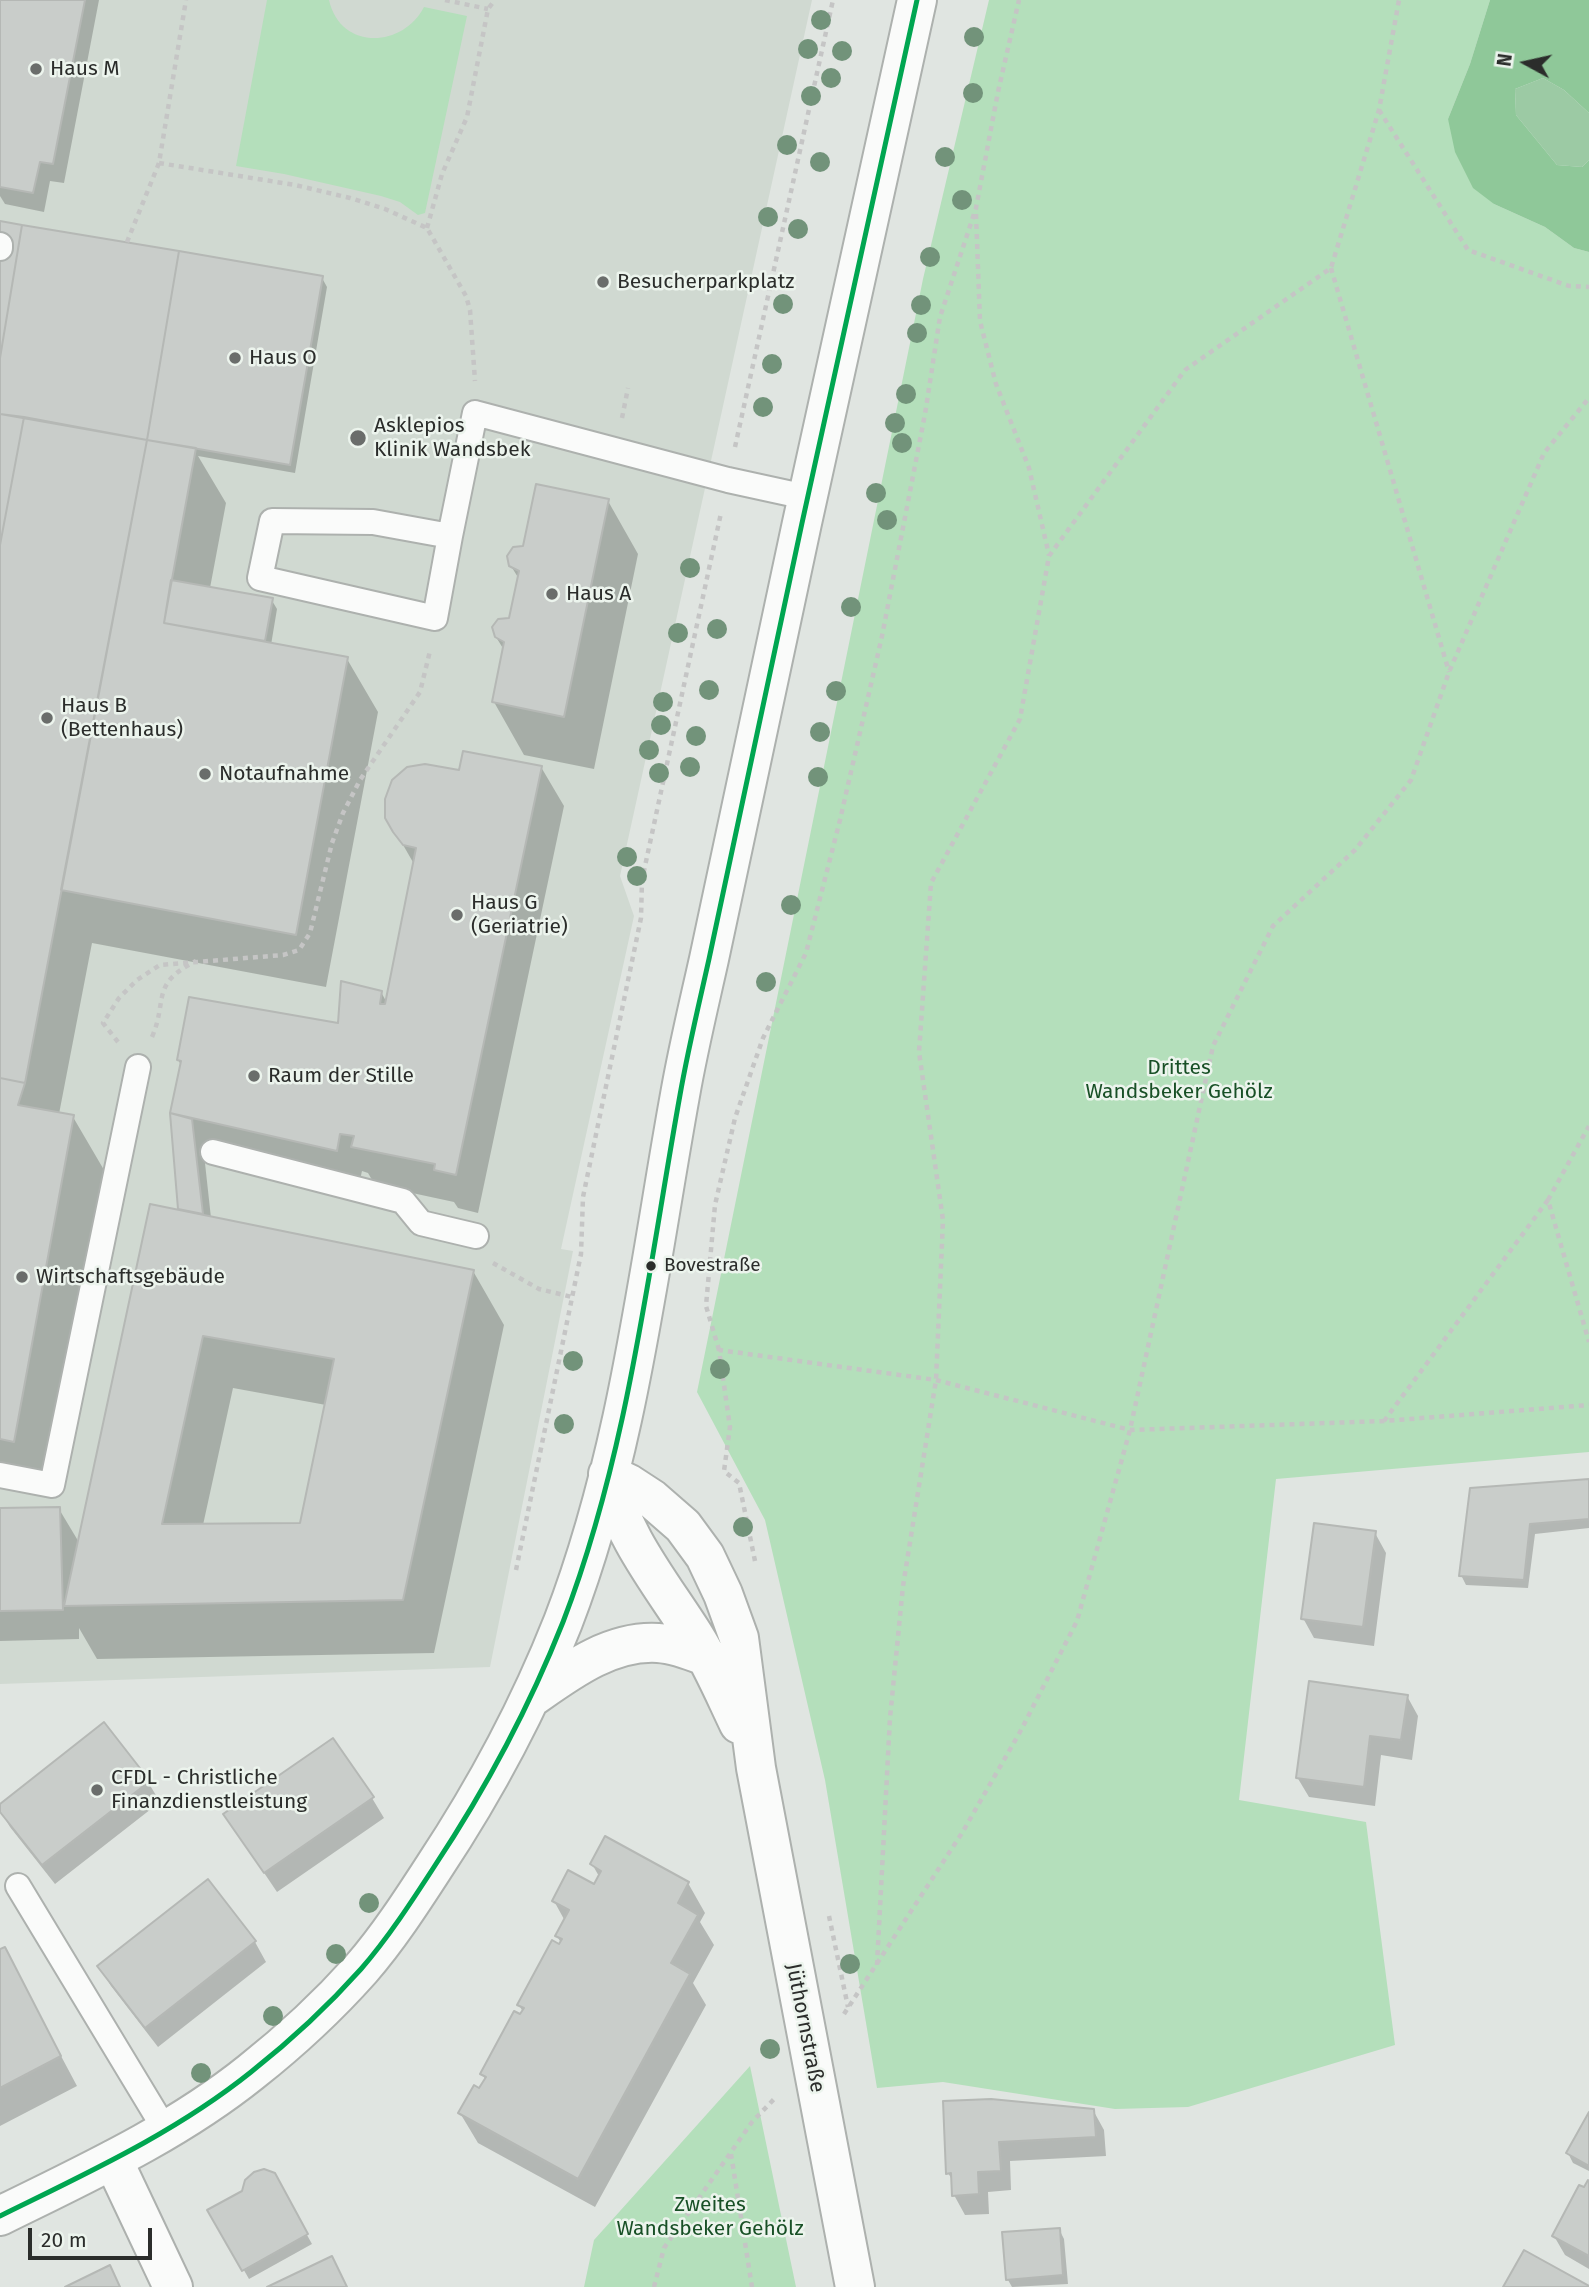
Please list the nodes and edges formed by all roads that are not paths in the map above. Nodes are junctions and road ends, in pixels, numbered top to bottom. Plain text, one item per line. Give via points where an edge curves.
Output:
1 (917, 0) edge
2 (806, 498) junction
3 (450, 536) junction
4 (138, 1067) road end
5 (213, 1152) dead end
6 (476, 1236) road end
7 (608, 1474) junction
8 (0, 1475) edge
9 (705, 1656) junction
10 (531, 1698) junction
11 (756, 1769) junction
12 (18, 1886) dead end
13 (166, 2131) junction
14 (113, 2160) junction
15 (0, 2216) edge
16 (173, 2287) edge
17 (855, 2287) edge

1 - 2 main road
2 - 3 lane via 475,414
2 - 7 main road via 680,1093 643,1313
3 - 3 lane via 373,522 272,521 260,578 435,618
4 - 8 lane via 52,1485
5 - 6 lane via 403,1201 421,1223
7 - 9 main road, Jüthornstraße via 629,1530
7 - 10 main road via 574,1590
7 - 11 main road, Jüthornstraße via 671,1514 705,1556 739,1638
9 - 10 main road via 659,1643 614,1649 570,1670
9 - 11 main road, Jüthornstraße
10 - 13 main road via 468,1817 362,1967 250,2073
11 - 17 main road, Jüthornstraße
12 - 13 lane
13 - 14 main road
14 - 15 main road
14 - 16 main road

